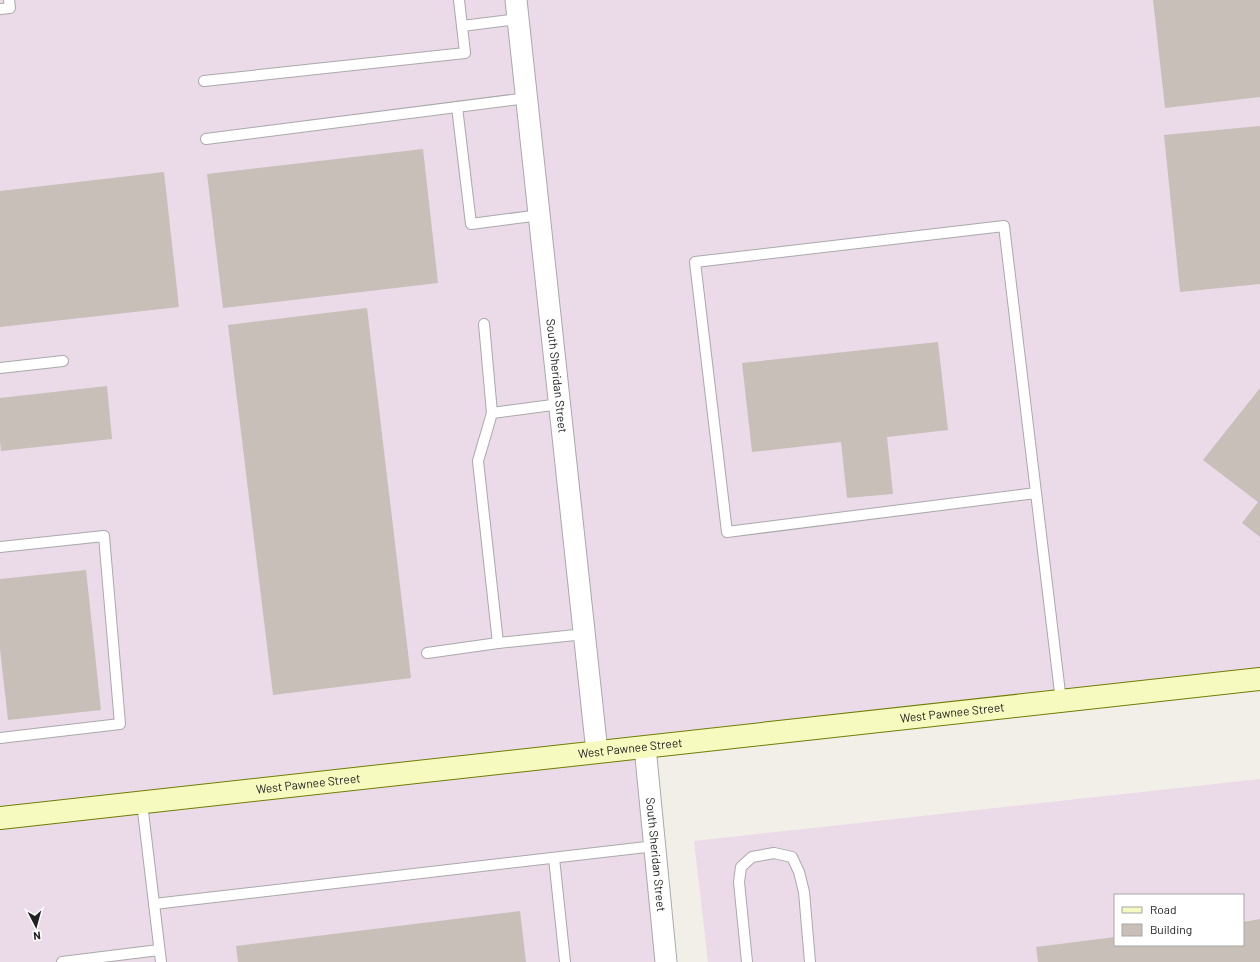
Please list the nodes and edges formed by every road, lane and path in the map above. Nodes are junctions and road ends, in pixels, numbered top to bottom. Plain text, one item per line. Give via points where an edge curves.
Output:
1 (9, 0) edge
2 (459, 0) edge
3 (0, 9) edge
4 (517, 10) edge
5 (462, 26) junction
6 (204, 81) dead end
7 (527, 98) junction
8 (457, 107) junction
9 (206, 139) dead end
10 (540, 215) junction
11 (484, 324) dead end
12 (63, 361) dead end
13 (0, 368) edge
14 (560, 404) junction
15 (492, 413) junction
16 (1036, 493) junction
17 (0, 547) edge
18 (585, 634) junction
19 (498, 643) junction
20 (427, 653) dead end
21 (1260, 679) edge
22 (1061, 701) junction
23 (0, 738) edge
24 (645, 746) junction
25 (597, 752) junction
26 (142, 803) junction
27 (0, 818) edge
28 (655, 846) junction
29 (554, 858) junction
30 (154, 904) junction
31 (159, 950) junction
32 (62, 962) edge
33 (161, 962) edge
34 (565, 962) edge
35 (666, 962) edge
36 (747, 962) edge
37 (810, 962) edge

1 - 3 lane via 10,8
2 - 5 lane
4 - 5 lane
4 - 7 street, South Sheridan Street
5 - 6 lane via 465,53
7 - 8 lane
7 - 10 street, South Sheridan Street
8 - 9 lane
8 - 10 lane via 471,224
10 - 14 street, South Sheridan Street
11 - 15 lane
12 - 13 lane
14 - 15 lane
14 - 18 street, South Sheridan Street
15 - 19 lane via 478,461
16 - 16 lane via 1004,226 695,262 727,532
16 - 22 lane
17 - 23 lane via 104,536 120,724
18 - 19 lane
18 - 25 street, South Sheridan Street
19 - 20 lane
21 - 22 main road, West Pawnee Street
22 - 24 main road, West Pawnee Street
24 - 25 main road, West Pawnee Street
24 - 28 street, South Sheridan Street
25 - 26 main road, West Pawnee Street
26 - 27 main road, West Pawnee Street
26 - 30 lane
28 - 29 lane
28 - 35 street, South Sheridan Street
29 - 30 lane
29 - 34 lane
30 - 31 lane
31 - 32 lane
31 - 33 lane
36 - 37 lane via 739,882 741,867 752,857 774,853 792,858 799,872 804,892

